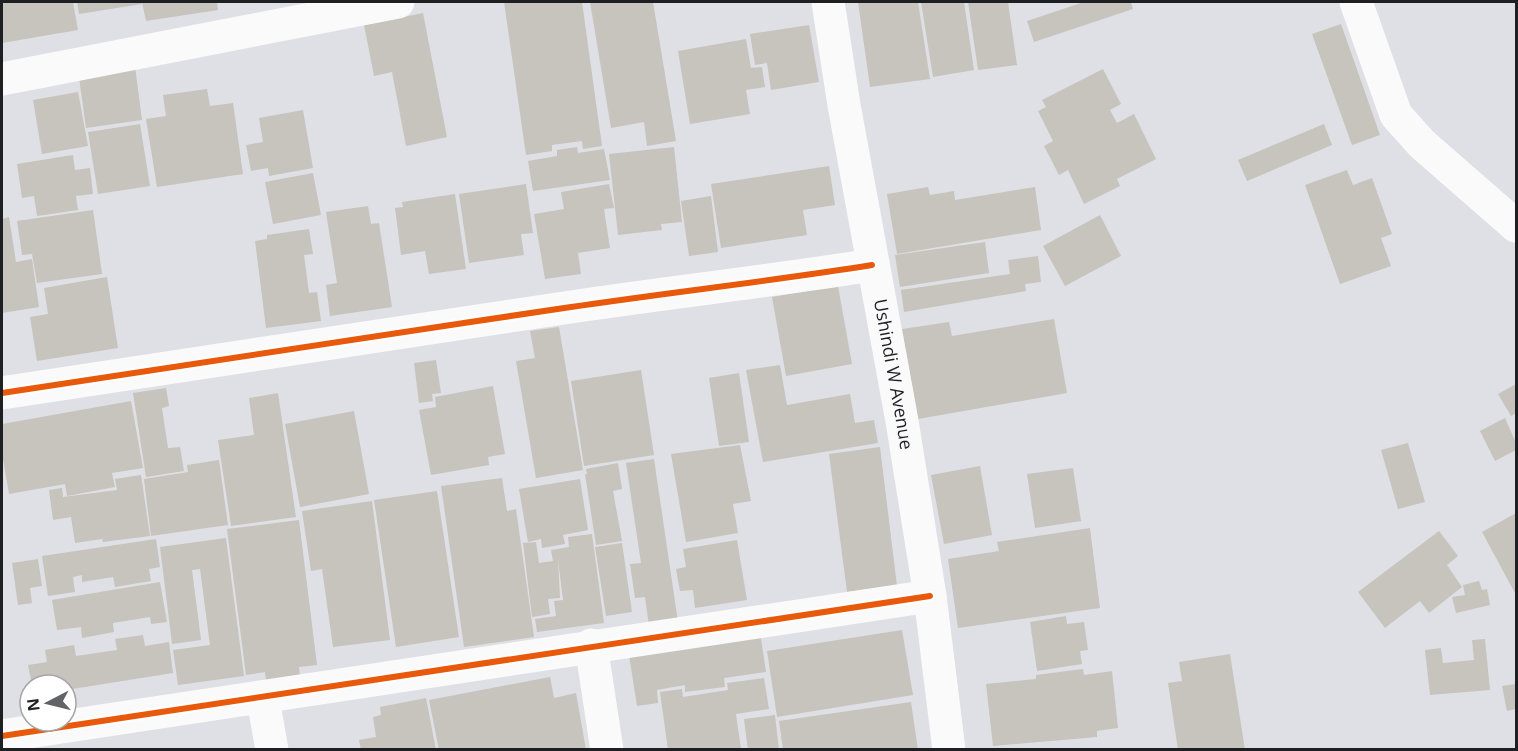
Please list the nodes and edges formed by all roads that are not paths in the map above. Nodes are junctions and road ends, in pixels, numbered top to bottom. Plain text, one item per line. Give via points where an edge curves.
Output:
1 (399, 2) edge
2 (828, 2) edge
3 (1356, 2) edge
4 (2, 79) edge
5 (1516, 226) edge
6 (872, 265) junction
7 (2, 393) edge
8 (930, 596) junction
9 (591, 645) junction
10 (263, 699) junction
11 (2, 736) edge
12 (272, 750) edge
13 (607, 750) edge
14 (949, 750) edge

1 - 4 street
2 - 6 street, Ushindi W Avenue
3 - 5 street via 1396,115 1422,144
6 - 7 street
6 - 8 street, Ushindi W Avenue
8 - 9 street
8 - 14 street, Ushindi W Avenue
9 - 10 street
9 - 13 street
10 - 11 street
10 - 12 street

